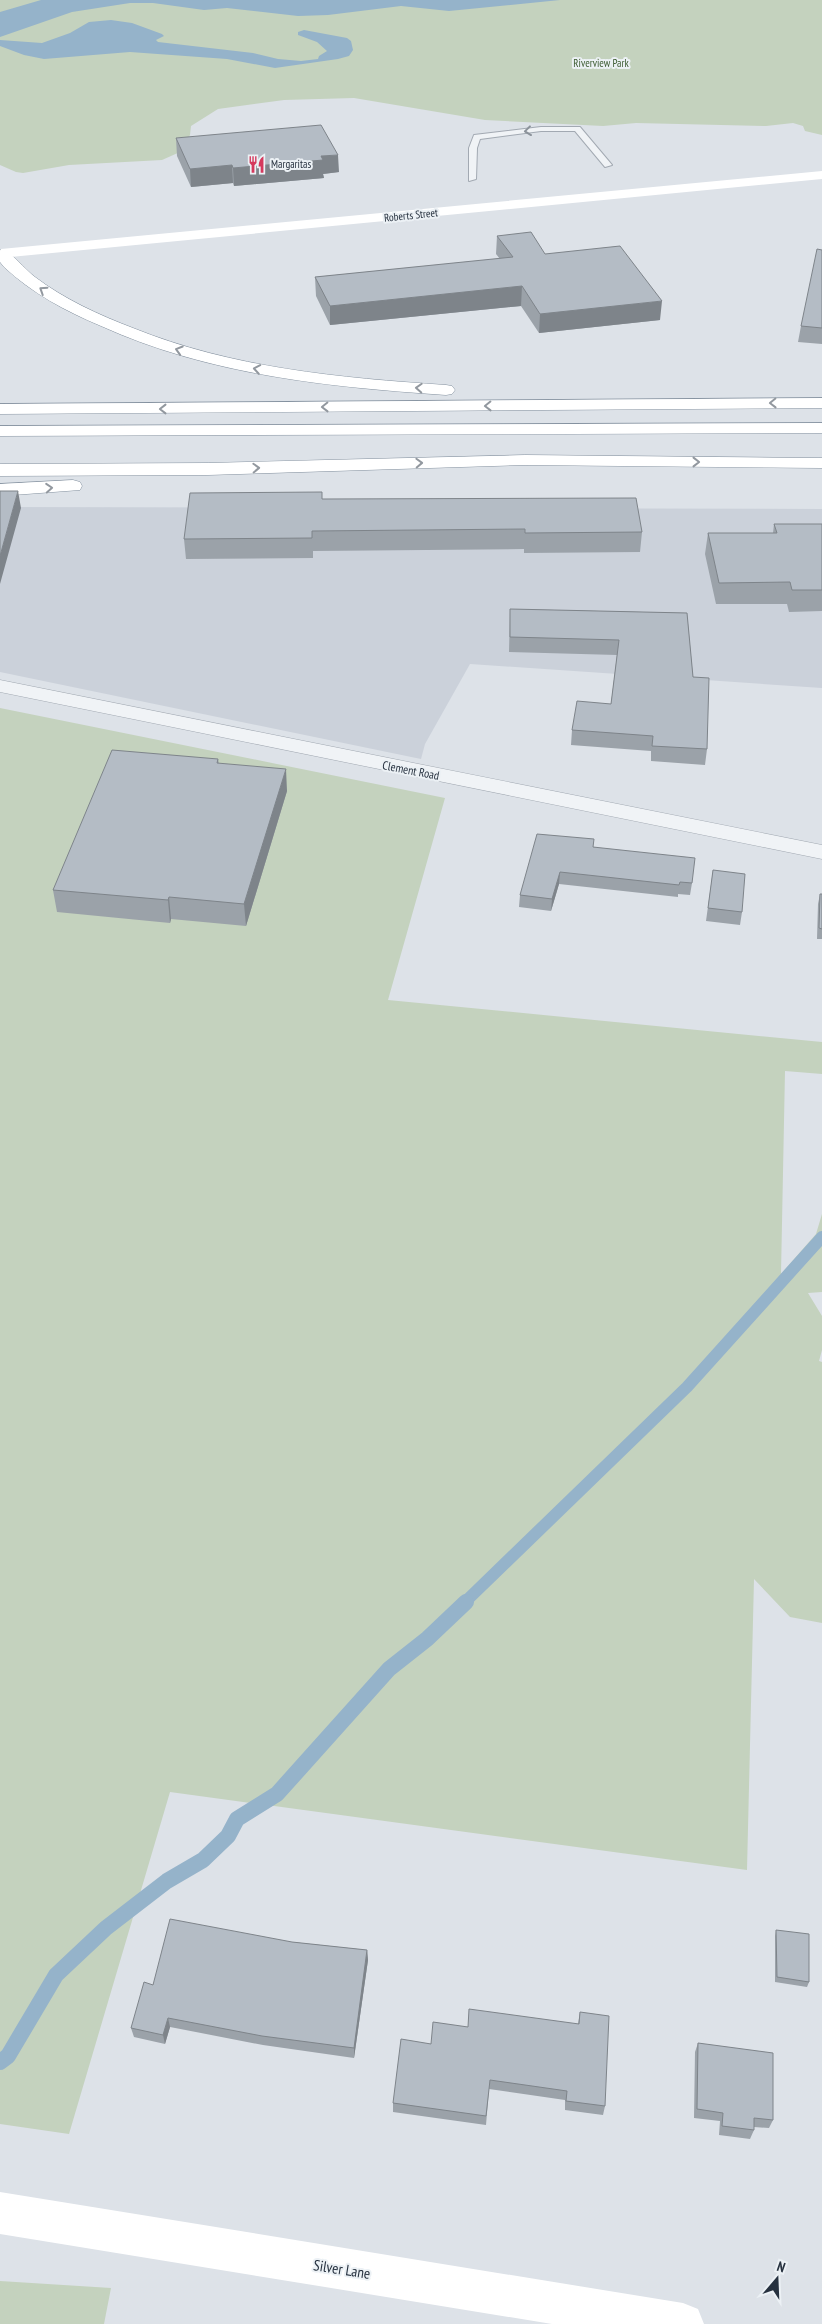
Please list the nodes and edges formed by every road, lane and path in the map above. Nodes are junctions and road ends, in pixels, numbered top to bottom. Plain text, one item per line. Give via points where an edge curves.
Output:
1 (608, 165) dead end
2 (822, 175) edge
3 (472, 179) dead end
4 (0, 253) edge
5 (822, 403) edge
6 (607, 405) junction
7 (0, 409) edge
8 (822, 428) edge
9 (0, 431) edge
10 (760, 440) junction
11 (822, 440) edge
12 (0, 443) edge
13 (525, 460) junction
14 (822, 463) edge
15 (208, 469) junction
16 (0, 470) edge
17 (0, 490) edge
18 (0, 686) edge
19 (822, 852) edge
20 (0, 2213) edge
21 (683, 2324) edge

1 -> 3 lane via 577,129 541,129 477,137 473,148
2 - 4 main road, Roberts Street
6 -> 4 main road via 328,380 211,359 145,339 72,307 32,283
5 -> 6 main road
6 -> 7 main road
8 - 9 main road
10 - 11 main road
10 - 12 main road
10 - 13 main road
13 -> 14 main road
15 -> 13 main road
15 - 16 main road
17 -> 15 main road via 114,483
18 - 19 street, Clement Road
20 - 21 main road, Silver Lane

